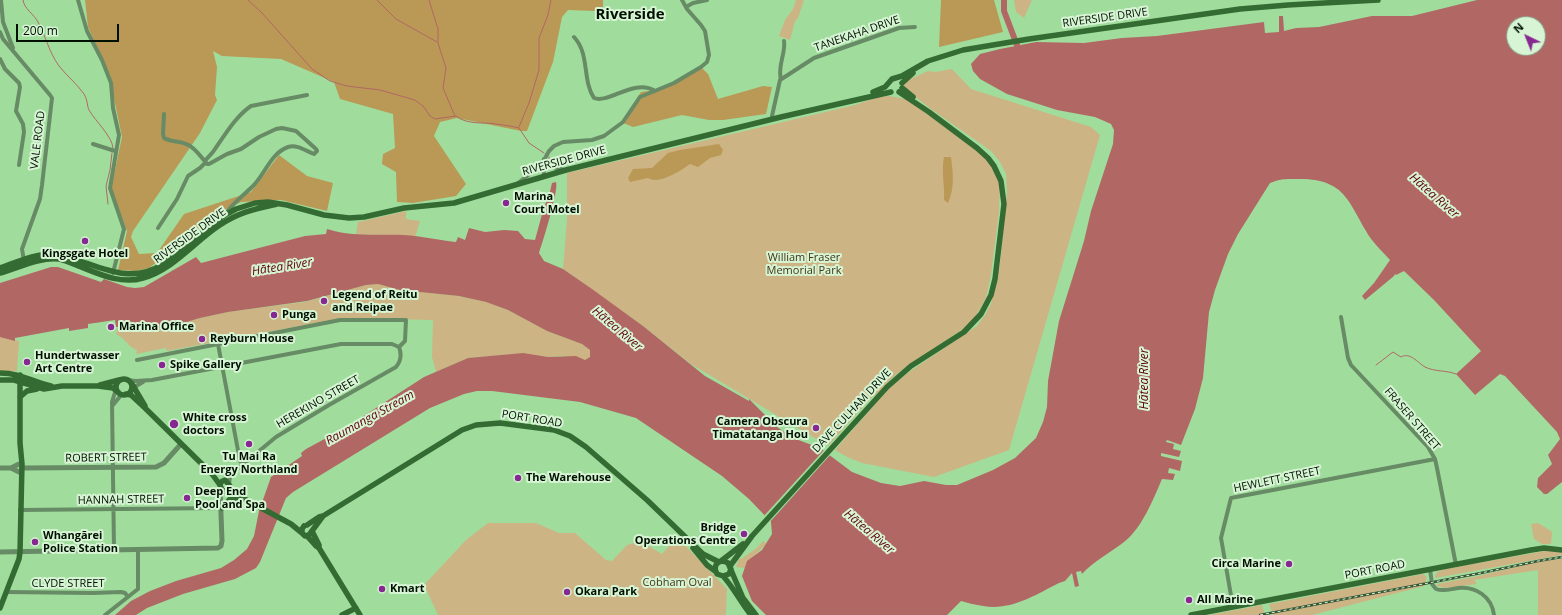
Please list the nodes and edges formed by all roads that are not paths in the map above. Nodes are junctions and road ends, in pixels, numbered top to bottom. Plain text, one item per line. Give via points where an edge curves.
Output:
1 (1, 0) edge
2 (78, 0) edge
3 (682, 0) edge
4 (707, 0) edge
5 (1378, 0) edge
6 (686, 7) junction
7 (915, 27) dead end
8 (0, 32) edge
9 (574, 37) dead end
10 (784, 41) dead end
11 (16, 54) junction
12 (0, 59) edge
13 (934, 60) junction
14 (897, 78) junction
15 (781, 79) junction
16 (887, 85) junction
17 (901, 88) junction
18 (655, 90) junction
19 (891, 92) junction
20 (307, 95) dead end
21 (854, 100) junction
22 (164, 114) dead end
23 (772, 119) junction
24 (93, 144) dead end
25 (115, 151) junction
26 (544, 159) junction
27 (205, 162) junction
28 (19, 165) dead end
29 (566, 170) junction
30 (544, 176) junction
31 (516, 184) junction
32 (224, 219) junction
33 (158, 228) dead end
34 (25, 262) junction
35 (0, 271) edge
36 (112, 275) junction
37 (1341, 317) dead end
38 (218, 344) junction
39 (399, 347) junction
40 (137, 360) dead end
41 (222, 367) junction
42 (0, 373) edge
43 (20, 375) junction
44 (0, 380) edge
45 (120, 380) junction
46 (145, 381) junction
47 (20, 382) junction
48 (131, 385) junction
49 (98, 386) junction
50 (53, 387) junction
51 (42, 388) junction
52 (120, 392) junction
53 (20, 397) junction
54 (112, 405) junction
55 (145, 408) junction
56 (181, 444) junction
57 (1436, 459) junction
58 (242, 464) junction
59 (0, 468) edge
60 (20, 468) junction
61 (113, 468) junction
62 (235, 471) junction
63 (212, 474) junction
64 (224, 480) junction
65 (229, 485) junction
66 (220, 486) junction
67 (227, 492) junction
68 (237, 496) junction
69 (249, 502) junction
70 (222, 508) junction
71 (114, 509) junction
72 (20, 510) junction
73 (323, 516) junction
74 (291, 524) junction
75 (305, 525) junction
76 (313, 530) junction
77 (679, 531) junction
78 (305, 535) junction
79 (752, 536) junction
80 (319, 548) junction
81 (114, 550) junction
82 (138, 550) junction
83 (1562, 550) edge
84 (0, 552) edge
85 (20, 552) junction
86 (720, 562) junction
87 (1456, 565) junction
88 (730, 568) junction
89 (715, 570) junction
90 (1430, 570) junction
91 (722, 576) junction
92 (6, 592) junction
93 (128, 597) junction
94 (1, 604) edge
95 (1232, 607) junction
96 (356, 608) junction
97 (105, 615) edge
98 (342, 615) edge
99 (360, 615) edge
100 (751, 615) edge
101 (756, 615) edge
102 (1191, 615) edge
103 (1494, 615) edge

1 - 11 street via 3,22
2 - 25 street via 87,31 111,83 119,135
3 - 6 street
4 - 6 street
5 - 13 main road, RIVERSIDE DRIVE via 1240,9 1023,40 963,50
6 - 18 street via 704,31 708,60 701,67
7 - 15 street, TANEKAHA DRIVE via 899,28 824,53
8 - 11 street, VALE ROAD
9 - 18 street via 581,47 594,98 603,98 634,88
10 - 15 street
11 - 34 street, VALE ROAD via 52,98 40,199 22,248
12 - 28 street via 20,87 16,111 24,132
13 - 14 main road, RIVERSIDE DRIVE
13 - 17 main road, RIVERSIDE DRIVE via 909,76
14 - 16 main road, RIVERSIDE DRIVE via 890,80
14 - 17 main road, DAVE CULHAM DRIVE
15 - 23 street via 777,86
16 - 19 main road
16 - 21 main road, RIVERSIDE DRIVE
17 - 19 main road, RIVERSIDE DRIVE
17 - 79 main road, DAVE CULHAM DRIVE via 984,154 994,166 1001,181 1004,208 992,290 985,307 972,325 894,379
18 - 26 street via 640,97 623,122 604,136 592,140 559,143 551,148
19 - 21 main road, RIVERSIDE DRIVE
20 - 27 street via 251,106 245,110
21 - 23 main road, RIVERSIDE DRIVE
22 - 27 street via 164,138 186,143
23 - 29 main road, RIVERSIDE DRIVE
24 - 25 street
25 - 36 street via 110,188 124,229
26 - 29 street via 549,167
26 - 30 street
26 - 31 street via 537,168
27 - 32 street via 209,164 241,150 259,137 282,128 296,131 317,151 314,154 293,146 283,150 274,157 256,183 227,209
27 - 33 street via 188,176
29 - 30 main road, RIVERSIDE DRIVE
30 - 31 main road, RIVERSIDE DRIVE
31 - 32 main road, RIVERSIDE DRIVE via 454,203 404,208 356,218 324,215 268,202 254,203 236,209
32 - 36 main road, RIVERSIDE DRIVE via 154,269 141,273
34 - 35 main road, RIVERSIDE DRIVE
34 - 36 main road, RIVERSIDE DRIVE via 40,255 54,254
37 - 57 street, FRASER STREET via 1351,365 1428,447
38 - 39 street, HEREKINO STREET via 340,320 406,320 405,341
38 - 40 street
38 - 41 street
39 - 41 street via 392,344 341,344
39 - 58 street, HEREKINO STREET via 401,359 393,369 276,437
41 - 46 street
41 - 58 street
42 - 43 main road
43 - 47 main road
43 - 50 main road
44 - 47 main road
45 - 48 main road
45 - 49 main road
45 - 52 main road via 117,384
46 - 48 street
46 - 48 street
47 - 51 main road
47 - 53 main road
48 - 52 main road
48 - 55 main road
49 - 50 main road
49 - 52 main road via 113,388
50 - 51 main road
51 - 53 main road via 27,391
52 - 54 street
52 - 54 street via 112,400
52 - 55 main road via 131,395
53 - 60 main road
54 - 61 street
55 - 56 main road
56 - 61 street, ROBERT STREET via 158,466
56 - 63 main road
57 - 87 street, FRASER STREET
57 - 95 street, HEWLETT STREET via 1231,498 1221,538
58 - 62 street, HEREKINO STREET
59 - 60 street, ROBERT STREET
60 - 61 street, ROBERT STREET
60 - 72 main road
61 - 71 street
62 - 64 street, HEREKINO STREET
62 - 65 street, HEREKINO STREET via 230,477
63 - 64 main road
63 - 66 main road
64 - 65 main road
64 - 66 main road
65 - 67 main road
65 - 68 main road
66 - 67 main road
66 - 70 street
67 - 68 main road
67 - 70 street
68 - 69 main road
69 - 70 main road via 232,498
69 - 74 main road
70 - 71 street, HANNAH STREET
70 - 82 street via 220,548
71 - 72 street, HANNAH STREET
71 - 81 street
72 - 85 main road
73 - 75 main road, PORT ROAD
73 - 76 main road, PORT ROAD
73 - 77 main road, PORT ROAD via 462,430 476,425 500,422 554,430 574,438
74 - 75 main road
74 - 78 main road
75 - 76 main road
75 - 78 main road via 302,528
76 - 78 main road, PORT ROAD
76 - 80 main road
77 - 86 main road, PORT ROAD via 703,554
77 - 89 main road, PORT ROAD via 707,565
78 - 80 main road
79 - 86 main road, DAVE CULHAM DRIVE
79 - 88 main road, DAVE CULHAM DRIVE
80 - 96 main road
81 - 82 street
81 - 85 street
82 - 93 street via 138,586
83 - 87 main road, PORT ROAD via 1544,548
84 - 85 street
85 - 92 main road
86 - 88 main road via 727,562
86 - 89 main road
87 - 90 main road, PORT ROAD
88 - 91 main road via 729,574
88 - 101 main road via 743,598
89 - 91 main road
90 - 95 main road, PORT ROAD
90 - 103 street via 1432,584 1436,589 1475,590 1487,598 1493,607
91 - 100 main road
92 - 93 street, CLYDE STREET via 121,592
92 - 94 main road
93 - 97 street
95 - 102 main road, PORT ROAD
96 - 98 main road
96 - 99 main road

